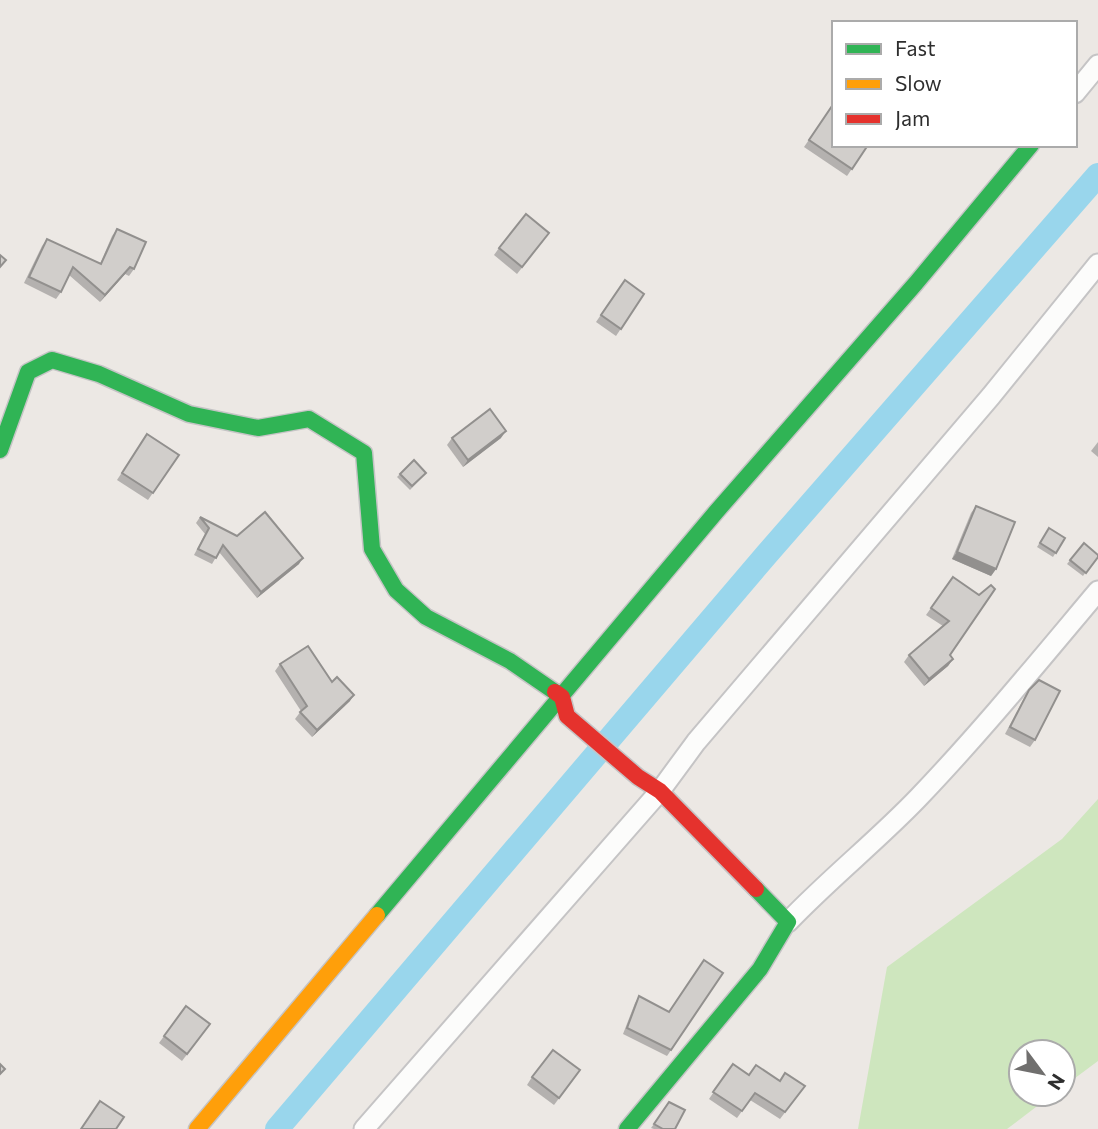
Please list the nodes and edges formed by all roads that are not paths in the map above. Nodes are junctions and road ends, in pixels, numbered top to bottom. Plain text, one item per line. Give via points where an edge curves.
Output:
1 (1098, 65) edge
2 (1077, 91) edge
3 (1029, 147) edge
4 (1098, 264) edge
5 (0, 450) edge
6 (1098, 591) edge
7 (562, 697) junction
8 (660, 791) junction
9 (788, 922) junction
10 (197, 1129) edge
11 (364, 1129) edge
12 (627, 1129) edge

1 - 2 street
3 - 7 street
4 - 8 street via 696,742
5 - 7 street via 28,372 52,360 99,374 188,414 258,428 309,419 364,453 372,549 396,590 426,617 510,661
6 - 9 street via 918,798
7 - 8 street via 567,716
7 - 10 street
8 - 9 street
8 - 11 street
9 - 12 street via 760,969

